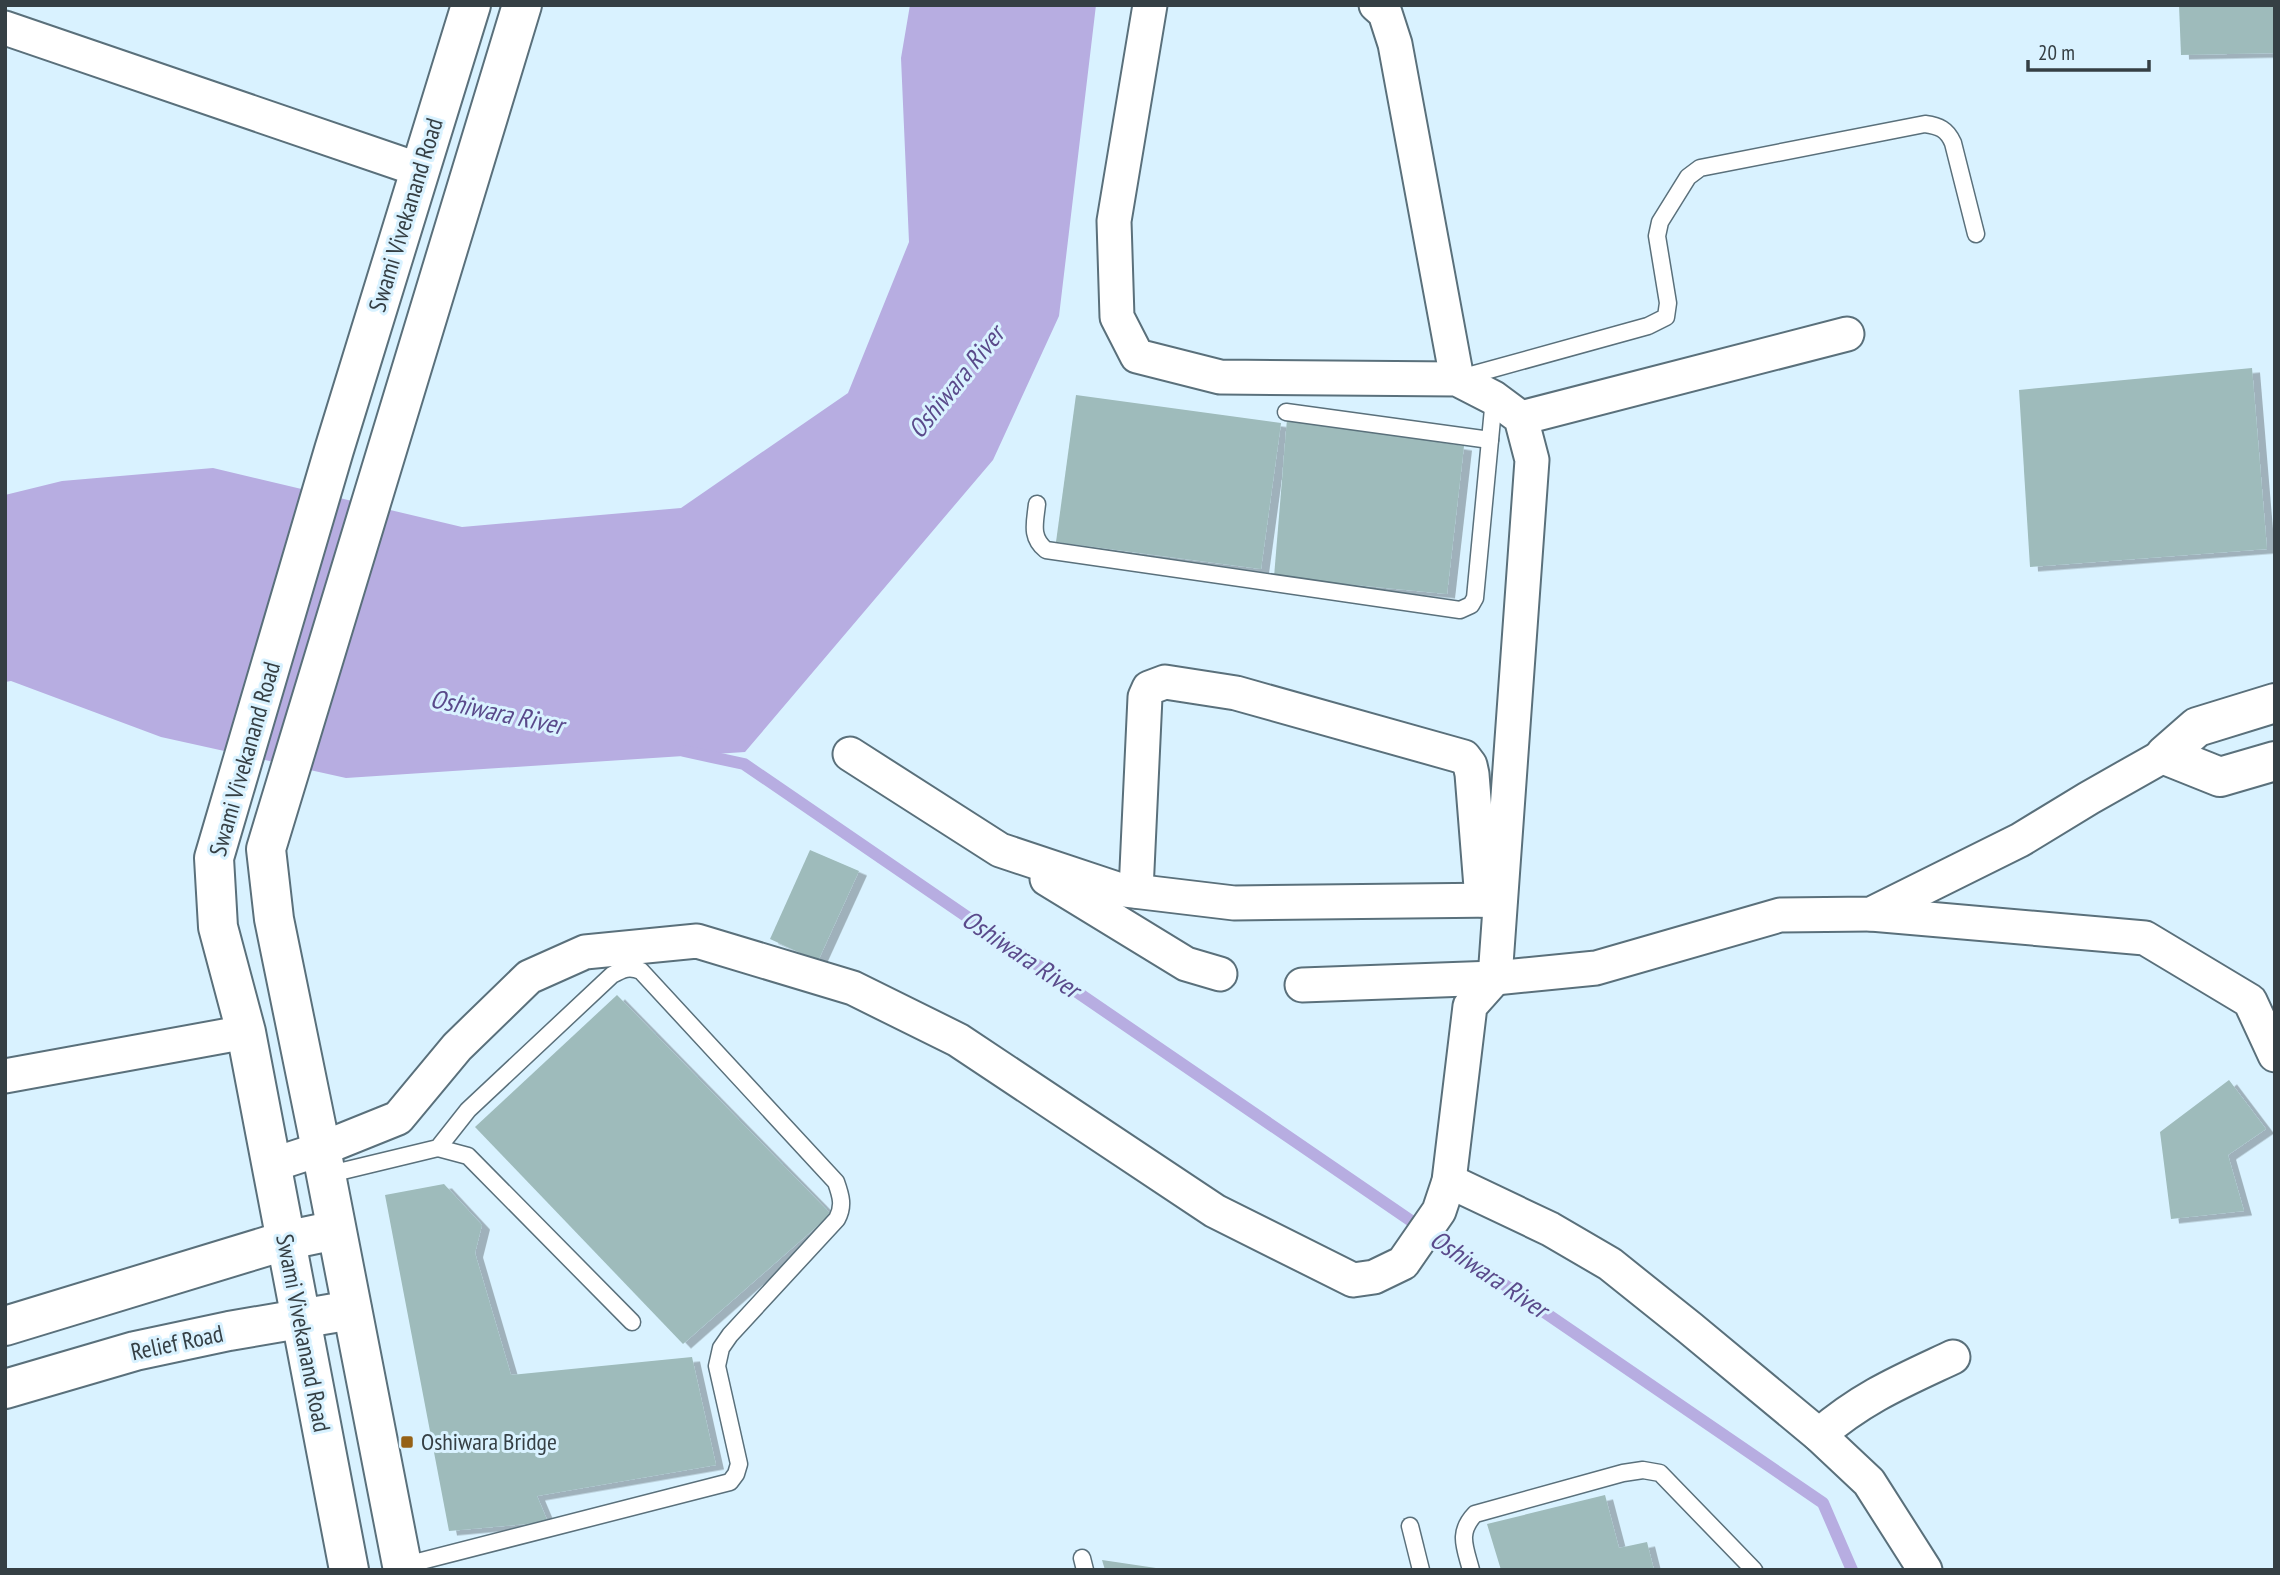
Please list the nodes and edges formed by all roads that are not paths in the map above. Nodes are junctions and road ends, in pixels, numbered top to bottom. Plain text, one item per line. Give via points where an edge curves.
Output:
1 (471, 5) edge
2 (522, 5) edge
3 (1150, 5) edge
4 (1376, 5) edge
5 (5, 28) edge
6 (433, 126) junction
7 (480, 142) junction
8 (420, 170) junction
9 (1976, 233) dead end
10 (1847, 334) dead end
11 (1457, 379) junction
12 (1494, 398) junction
13 (1286, 412) dead end
14 (1521, 418) junction
15 (1490, 440) junction
16 (1037, 504) dead end
17 (2275, 703) edge
18 (850, 754) dead end
19 (2165, 755) junction
20 (2275, 761) edge
21 (1000, 850) junction
22 (1136, 891) junction
23 (1491, 900) junction
24 (1871, 914) junction
25 (274, 919) junction
26 (218, 927) junction
27 (1220, 974) dead end
28 (1495, 978) junction
29 (1302, 985) dead end
30 (246, 1032) junction
31 (2275, 1055) edge
32 (5, 1076) edge
33 (438, 1147) junction
34 (323, 1162) junction
35 (272, 1165) junction
36 (1444, 1196) junction
37 (336, 1230) junction
38 (284, 1241) junction
39 (352, 1310) junction
40 (300, 1319) junction
41 (632, 1322) dead end
42 (5, 1326) edge
43 (1953, 1357) dead end
44 (5, 1389) edge
45 (1819, 1435) junction
46 (1410, 1526) dead end
47 (402, 1568) edge
48 (349, 1570) edge
49 (1421, 1570) edge
50 (1471, 1570) edge
51 (1754, 1570) edge
52 (1925, 1570) edge

1 - 6 main road, Swami Vivekanand Road
2 - 7 main road, Swami Vivekanand Road
3 - 11 street via 1114,221 1117,317 1137,356 1220,377
4 - 11 street via 1385,13 1395,44
5 - 8 street
6 - 7 main road
6 - 8 main road, Swami Vivekanand Road
7 - 25 main road, Swami Vivekanand Road via 266,849
8 - 26 main road, Swami Vivekanand Road via 214,858
9 - 11 lane via 1953,143 1948,132 1937,125 1700,168 1688,177 1660,222 1657,236 1668,303 1666,317 1648,326
10 - 14 street
11 - 12 street
12 - 14 street
12 - 15 lane
13 - 15 lane
14 - 23 street via 1532,460
15 - 16 lane via 1475,597 1460,610 1046,550 1037,543
17 - 19 main road via 2197,727
18 - 21 street
19 - 20 main road via 2220,777
19 - 24 street via 2020,840
21 - 22 street via 1117,889
21 - 27 street via 1186,964
22 - 23 street via 1234,903
22 - 23 street via 1145,697 1149,688 1165,682 1236,694 1464,757 1472,774
23 - 28 street
24 - 28 street via 1780,915 1596,968
24 - 31 street via 2145,938 2250,1001
25 - 26 main road
25 - 34 main road, Swami Vivekanand Road
26 - 30 main road, Swami Vivekanand Road
28 - 29 street
28 - 36 street via 1471,1006
30 - 32 street
30 - 35 main road, Swami Vivekanand Road
33 - 34 lane
33 - 41 lane via 468,1156
33 - 47 lane via 468,1110 612,975 634,968 836,1182 842,1210 721,1348 717,1366 739,1464 730,1482
34 - 35 street
34 - 36 street via 398,1118 457,1047 529,978 585,952 697,941 853,988 958,1040 1215,1211 1353,1280 1374,1277 1403,1263
34 - 37 main road, Swami Vivekanand Road
35 - 38 main road, Swami Vivekanand Road
36 - 45 street via 1550,1228 1610,1264
37 - 38 main road
37 - 39 main road, Swami Vivekanand Road
38 - 40 main road, Swami Vivekanand Road
38 - 42 main road
39 - 40 main road, Relief Road
39 - 47 main road, Swami Vivekanand Road
40 - 44 main road, Relief Road via 135,1351
40 - 48 main road, Swami Vivekanand Road
43 - 45 street via 1878,1391
45 - 52 street via 1869,1482
46 - 49 lane
50 - 51 lane via 1463,1535 1465,1524 1475,1514 1643,1470 1660,1473

